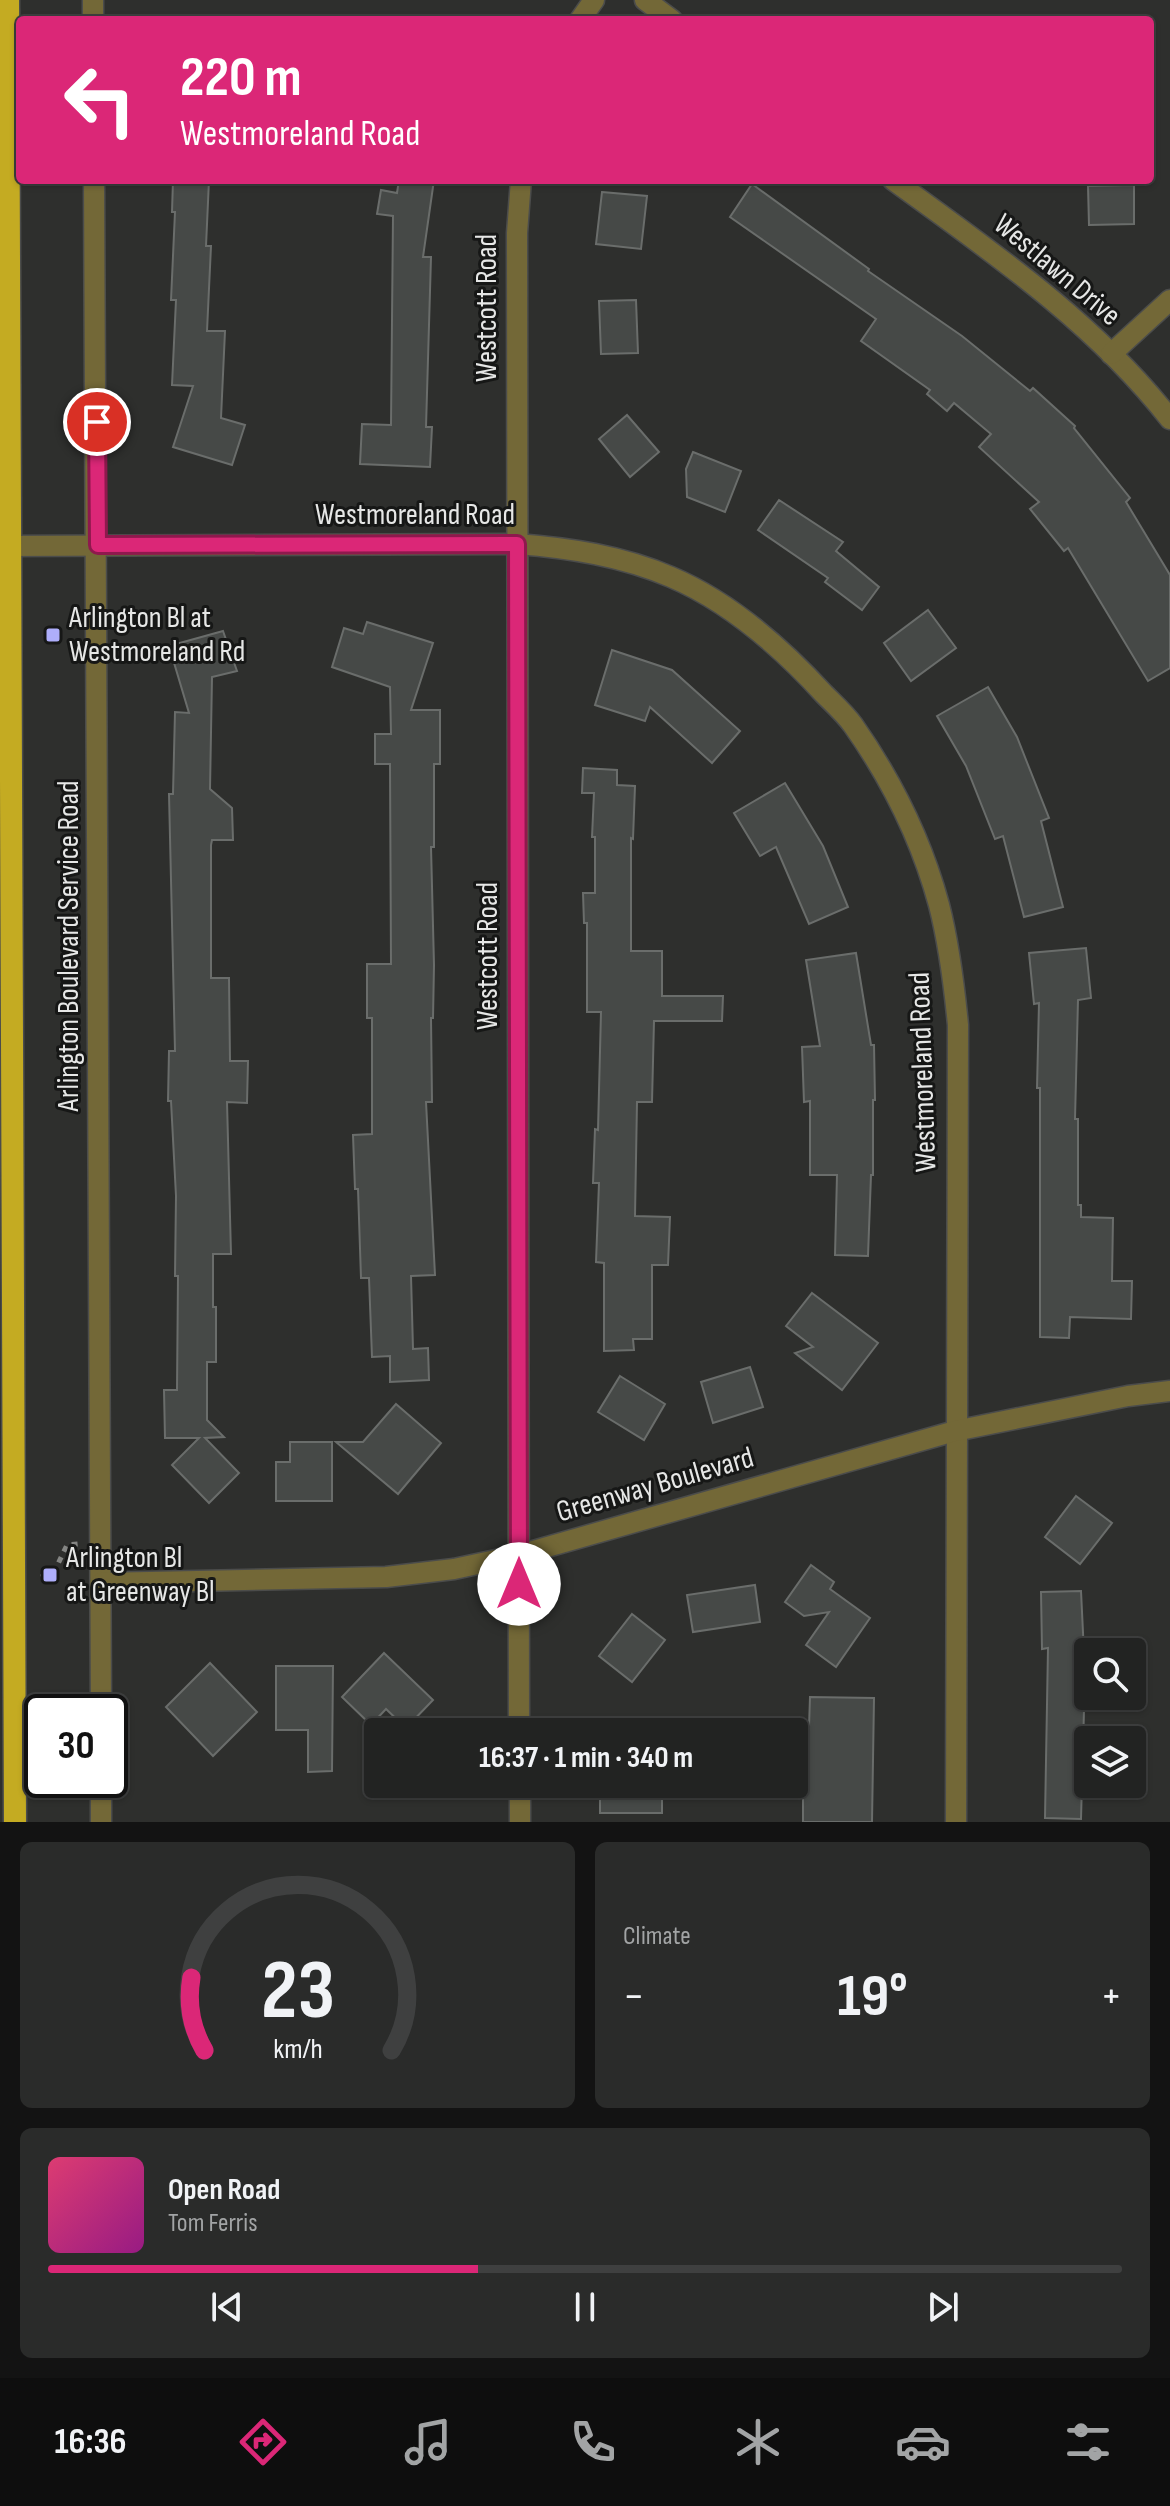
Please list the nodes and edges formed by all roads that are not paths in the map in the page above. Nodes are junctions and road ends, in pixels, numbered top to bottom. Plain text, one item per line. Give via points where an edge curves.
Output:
1 (8, 0) edge
2 (645, 0) edge
3 (667, 16) edge
4 (94, 184) edge
5 (521, 184) edge
6 (899, 184) edge
7 (1170, 300) edge
8 (1111, 354) junction
9 (1170, 419) edge
10 (517, 544) junction
11 (98, 545) junction
12 (5, 546) edge
13 (1170, 1391) edge
14 (955, 1431) junction
15 (8, 1555) edge
16 (519, 1555) junction
17 (101, 1583) junction
18 (101, 1694) edge
19 (519, 1718) edge
20 (101, 1798) edge
21 (520, 1798) edge
22 (15, 1822) edge
23 (101, 1822) edge
24 (520, 1822) edge
25 (956, 1822) edge

1 - 12 highway
2 - 3 street
4 - 11 street, Arlington Boulevard Service Road
5 - 10 street, Westcott Road
6 - 8 street, Westlawn Drive via 990,250
7 - 8 street
8 - 9 street, Westlawn Drive
10 - 11 street, Westmoreland Road
10 - 14 street, Westmoreland Road via 616,558 672,578 722,606 796,664 851,723 892,790 938,904 952,964 958,1025
10 - 16 street, Westcott Road
11 - 12 street, Westmoreland Road
11 - 17 street, Arlington Boulevard Service Road
12 - 15 highway
13 - 14 street, Greenway Boulevard
14 - 16 street, Greenway Boulevard
14 - 25 street, Westmoreland Road
15 - 22 highway
16 - 17 street, Greenway Boulevard via 386,1577
16 - 19 street, Westcott Road
17 - 18 street, Arlington Boulevard Service Road
20 - 23 street
21 - 24 street

